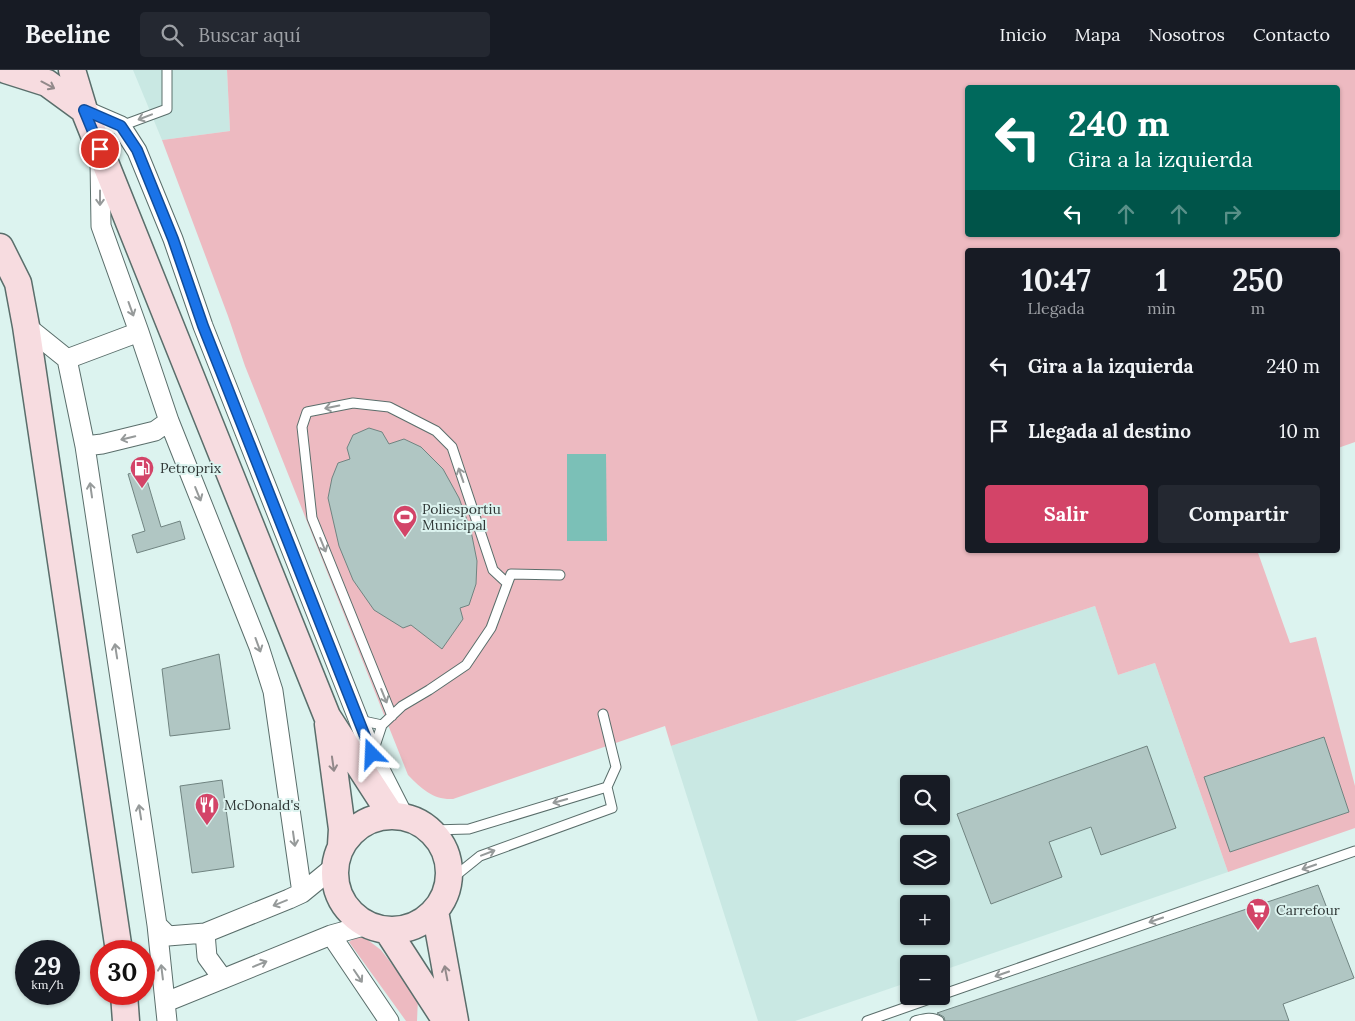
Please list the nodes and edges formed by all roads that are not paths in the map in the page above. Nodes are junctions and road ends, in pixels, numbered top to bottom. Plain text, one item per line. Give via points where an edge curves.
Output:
1 (6, 70) edge
2 (72, 70) edge
3 (167, 70) edge
4 (0, 75) edge
5 (84, 110) junction
6 (121, 126) junction
7 (100, 149) junction
8 (0, 247) edge
9 (26, 326) junction
10 (139, 332) junction
11 (67, 359) junction
12 (169, 421) junction
13 (85, 446) junction
14 (560, 575) dead end
15 (507, 583) junction
16 (603, 714) dead end
17 (326, 716) junction
18 (392, 716) junction
19 (359, 720) junction
20 (382, 725) junction
21 (372, 754) junction
22 (607, 787) junction
23 (397, 816) junction
24 (432, 830) junction
25 (1355, 851) edge
26 (338, 856) junction
27 (449, 881) junction
28 (302, 893) junction
29 (435, 911) junction
30 (157, 925) junction
31 (377, 927) junction
32 (206, 933) junction
33 (331, 935) junction
34 (117, 940) edge
35 (223, 979) junction
36 (950, 993) edge
37 (166, 1002) junction
38 (125, 1005) edge
39 (914, 1005) edge
40 (126, 1021) edge
41 (167, 1021) edge
42 (389, 1021) edge
43 (446, 1021) edge
44 (456, 1021) edge
45 (867, 1021) edge
46 (915, 1021) edge
47 (939, 1021) edge

1 - 4 street
1 -> 5 street via 47,82
2 - 5 street
3 -> 6 lane via 167,108
5 - 6 street
5 - 7 street
6 - 19 street via 137,150 170,230 203,326
7 -> 10 street via 100,226
7 - 17 street
8 - 9 street via 18,283
9 - 11 street
9 - 34 street
10 - 11 street
10 - 12 street
11 - 13 street
12 -> 13 street via 155,431
12 -> 28 street via 259,647 272,691
30 -> 13 street
14 - 15 lane via 511,574
15 - 18 lane via 491,628 466,665 402,706
15 -> 18 lane via 493,570 452,447 436,431 389,407 353,403 307,412 302,427 312,518
16 - 22 lane via 616,766
17 - 23 street
17 -> 26 street via 342,829
18 - 20 lane
19 - 20 lane
19 - 21 street
20 - 21 lane
21 - 23 street
22 -> 24 lane via 469,829
27 -> 22 lane via 480,856 612,808
23 - 24 street
23 - 26 street via 362,823
24 - 27 street via 446,853
25 -> 36 lane
26 - 28 street
26 - 31 street via 336,885 347,909
27 - 29 street
28 -> 32 street
29 - 31 street via 413,926
44 -> 29 street
30 - 32 street via 168,936
37 -> 30 street
31 - 33 street
31 - 43 street
32 - 35 street via 207,956
35 -> 33 street
33 -> 42 street
35 - 37 street
37 - 41 street
38 - 40 street
39 - 45 lane
46 - 47 lane via 927,1018

